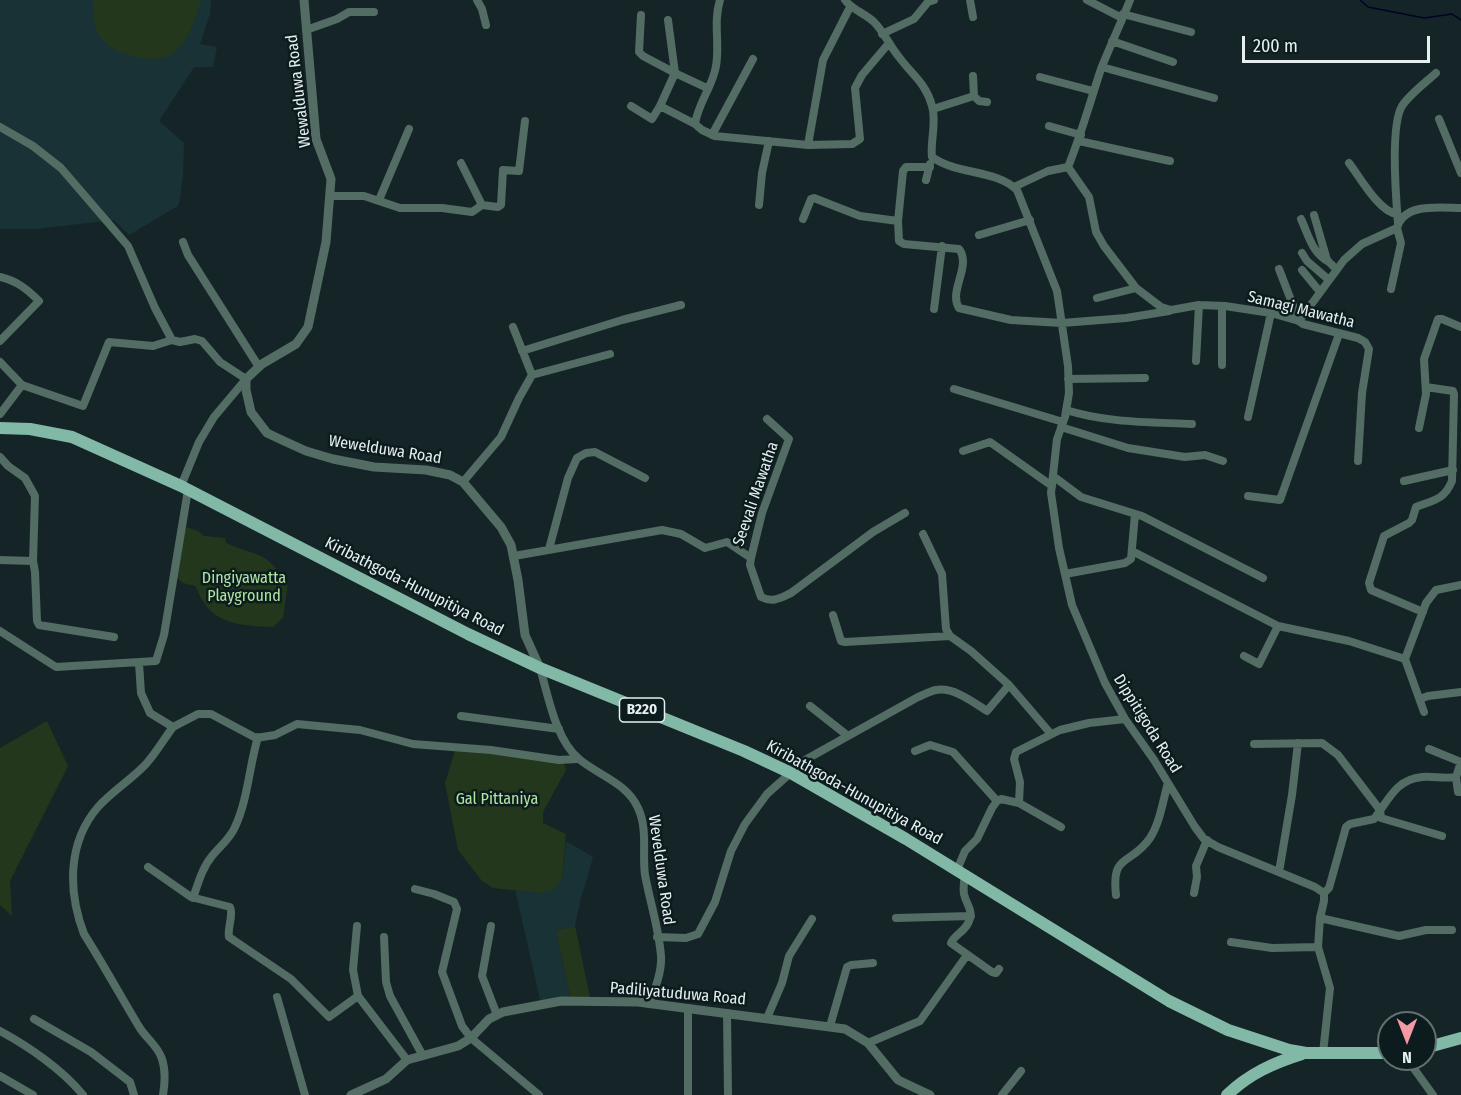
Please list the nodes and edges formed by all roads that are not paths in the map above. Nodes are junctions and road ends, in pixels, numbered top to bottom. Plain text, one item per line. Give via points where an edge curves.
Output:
1 (304, 0) edge
2 (477, 0) edge
3 (720, 0) edge
4 (934, 0) edge
5 (970, 0) edge
6 (1088, 0) edge
7 (1130, 0) edge
8 (848, 3) edge
9 (374, 12) dead end
10 (641, 15) dead end
11 (1123, 16) junction
12 (973, 17) dead end
13 (668, 20) dead end
14 (486, 25) dead end
15 (306, 30) junction
16 (1191, 32) dead end
17 (882, 34) junction
18 (1112, 41) junction
19 (889, 43) junction
20 (753, 59) dead end
21 (1173, 62) dead end
22 (1102, 67) junction
23 (675, 73) junction
24 (1436, 73) dead end
25 (973, 76) dead end
26 (1040, 77) dead end
27 (707, 88) junction
28 (1094, 91) junction
29 (974, 96) junction
30 (1214, 98) dead end
31 (987, 102) dead end
32 (631, 106) dead end
33 (660, 106) junction
34 (933, 109) junction
35 (1439, 119) dead end
36 (525, 121) dead end
37 (695, 124) junction
38 (1049, 126) dead end
39 (0, 127) edge
40 (409, 129) dead end
41 (712, 135) junction
42 (1080, 138) junction
43 (769, 141) junction
44 (808, 145) junction
45 (932, 156) junction
46 (1170, 161) dead end
47 (461, 163) dead end
48 (1349, 163) dead end
49 (930, 167) junction
50 (1068, 167) junction
51 (1461, 173) edge
52 (926, 180) dead end
53 (1014, 187) junction
54 (330, 196) junction
55 (379, 200) junction
56 (482, 205) junction
57 (759, 205) dead end
58 (1461, 208) edge
59 (1397, 214) junction
60 (1314, 215) dead end
61 (803, 219) dead end
62 (1301, 219) dead end
63 (1030, 220) junction
64 (898, 221) junction
65 (1398, 226) junction
66 (979, 235) dead end
67 (183, 242) dead end
68 (942, 246) junction
69 (1302, 253) dead end
70 (1329, 262) junction
71 (1336, 268) junction
72 (1279, 269) dead end
73 (1302, 270) dead end
74 (0, 277) edge
75 (1329, 280) junction
76 (1136, 288) junction
77 (1391, 289) dead end
78 (1320, 292) junction
79 (1097, 298) dead end
80 (1199, 304) junction
81 (681, 305) dead end
82 (1222, 306) junction
83 (934, 309) dead end
84 (1171, 310) junction
85 (1270, 313) junction
86 (1299, 321) junction
87 (1062, 323) junction
88 (513, 327) dead end
89 (1461, 327) edge
90 (1339, 334) junction
91 (172, 340) junction
92 (0, 342) edge
93 (522, 351) junction
94 (610, 354) dead end
95 (1196, 361) dead end
96 (0, 362) edge
97 (1222, 364) dead end
98 (259, 367) junction
99 (532, 375) junction
100 (1146, 378) dead end
101 (246, 379) junction
102 (1068, 379) junction
103 (22, 385) junction
104 (1426, 387) junction
105 (954, 389) dead end
106 (1066, 410) junction
107 (0, 414) edge
108 (1248, 417) dead end
109 (767, 419) dead end
110 (1062, 424) junction
111 (1192, 424) dead end
112 (0, 428) edge
113 (1419, 428) dead end
114 (963, 451) dead end
115 (0, 457) edge
116 (1223, 461) dead end
117 (1358, 461) dead end
118 (1053, 476) junction
119 (1455, 476) edge
120 (645, 478) dead end
121 (1404, 481) dead end
122 (463, 482) junction
123 (1052, 486) junction
124 (185, 488) junction
125 (1248, 496) dead end
126 (905, 513) dead end
127 (1135, 514) junction
128 (923, 534) dead end
129 (549, 549) junction
130 (1132, 551) junction
131 (514, 556) junction
132 (751, 558) junction
133 (0, 560) edge
134 (33, 561) junction
135 (1065, 574) junction
136 (1263, 578) dead end
137 (1461, 585) edge
138 (1423, 612) junction
139 (833, 615) dead end
140 (1278, 626) junction
141 (0, 631) edge
142 (950, 636) junction
143 (114, 637) dead end
144 (1244, 656) dead end
145 (1405, 659) junction
146 (139, 663) junction
147 (540, 668) junction
148 (1009, 685) junction
149 (1461, 692) edge
150 (1420, 699) junction
151 (810, 706) dead end
152 (1424, 712) dead end
153 (461, 716) dead end
154 (1125, 718) junction
155 (173, 727) junction
156 (559, 729) junction
157 (1051, 734) junction
158 (848, 736) junction
159 (258, 737) junction
160 (1254, 744) dead end
161 (1298, 744) junction
162 (1429, 749) dead end
163 (915, 751) dead end
164 (577, 759) junction
165 (1461, 762) edge
166 (791, 773) junction
167 (1456, 777) junction
168 (1168, 783) junction
169 (1461, 792) edge
170 (997, 801) junction
171 (1019, 803) junction
172 (1380, 810) junction
173 (1061, 827) dead end
174 (1442, 836) dead end
175 (1207, 840) junction
176 (148, 867) dead end
177 (1279, 872) junction
178 (961, 873) junction
179 (414, 889) dead end
180 (1194, 893) dead end
181 (1324, 893) junction
182 (1116, 895) dead end
183 (193, 898) junction
184 (971, 916) junction
185 (896, 918) dead end
186 (1320, 918) junction
187 (812, 919) dead end
188 (357, 926) dead end
189 (491, 926) dead end
190 (1452, 930) dead end
191 (384, 937) dead end
192 (657, 937) junction
193 (1231, 942) dead end
194 (1318, 947) junction
195 (967, 955) junction
196 (873, 963) dead end
197 (999, 969) dead end
198 (358, 996) junction
199 (277, 997) dead end
200 (649, 1004) junction
201 (688, 1008) junction
202 (727, 1013) junction
203 (497, 1015) junction
204 (767, 1018) junction
205 (34, 1019) dead end
206 (830, 1026) junction
207 (0, 1031) edge
208 (471, 1038) junction
209 (1461, 1038) edge
210 (868, 1043) junction
211 (1437, 1045) edge
212 (1306, 1053) junction
213 (1323, 1053) junction
214 (1377, 1053) edge
215 (423, 1056) junction
216 (407, 1060) junction
217 (1021, 1071) dead end
218 (1416, 1071) edge
219 (0, 1076) edge
220 (367, 1092) edge
221 (33, 1095) edge
222 (83, 1095) edge
223 (134, 1095) edge
224 (163, 1095) edge
225 (305, 1095) edge
226 (351, 1095) edge
227 (539, 1095) edge
228 (688, 1095) edge
229 (728, 1095) edge
230 (930, 1095) edge
231 (1002, 1095) edge
232 (1227, 1095) edge
233 (1433, 1095) edge

1 - 15 street, Wewalduwa Road
2 - 14 street
3 - 27 street via 716,11 716,64
4 - 17 street via 914,19
5 - 12 street
6 - 11 street
7 - 11 street
8 - 17 street via 873,21
8 - 44 street via 823,60
9 - 15 street via 349,12
10 - 23 street via 639,52
11 - 16 street
11 - 18 street
13 - 23 street
15 - 54 street, Wewalduwa Road via 316,139 331,179
17 - 19 street
18 - 21 street
18 - 22 street
19 - 34 street via 920,80
19 - 44 street via 855,88 860,139 852,144
20 - 41 street
22 - 28 street
22 - 30 street
23 - 27 street
23 - 33 street
24 - 59 street via 1404,104 1396,123
25 - 29 street
26 - 28 street
27 - 37 street
28 - 42 street
29 - 31 street
29 - 34 street
32 - 33 street via 652,119
33 - 37 street
34 - 45 street
35 - 51 street
36 - 56 street via 519,171 503,170 501,205
37 - 41 street
38 - 42 street
39 - 91 street via 61,168 128,246
40 - 55 street
41 - 43 street
42 - 46 street
42 - 50 street
43 - 44 street
43 - 57 street
45 - 49 street
45 - 53 street
47 - 56 street
48 - 59 street via 1380,205
49 - 52 street
49 - 64 street via 905,167
50 - 53 street via 1048,171
50 - 76 street via 1089,197 1096,232
53 - 63 street, Dippitigoda Road
54 - 55 street
54 - 98 street, Wewalduwa Road via 326,242 308,327 296,344
55 - 56 street via 400,208 472,213
58 - 65 street via 1419,209 1405,216
59 - 65 street
60 - 70 street
61 - 64 street via 814,198 860,216
62 - 70 street via 1313,249
63 - 66 street
63 - 87 street, Dippitigoda Road via 1057,291
64 - 68 street via 899,241 904,244
65 - 71 street via 1362,244
65 - 77 street via 1401,243
67 - 98 street
68 - 83 street
68 - 87 street, Samagi Mawatha via 959,249 964,258 956,301 959,308 1011,320
69 - 75 street
70 - 71 street
71 - 75 street
72 - 86 street
73 - 78 street
74 - 92 street via 26,288 39,300
75 - 78 street
76 - 79 street
76 - 84 street
78 - 86 street
80 - 82 street, Samagi Mawatha
80 - 84 street, Samagi Mawatha
80 - 95 street
81 - 93 street
82 - 85 street, Samagi Mawatha
82 - 97 street
84 - 87 street, Samagi Mawatha
85 - 86 street, Samagi Mawatha
85 - 108 street
86 - 90 street, Samagi Mawatha
87 - 102 street, Dippitigoda Road
88 - 93 street
89 - 104 street via 1438,319 1424,359
90 - 117 street, Samagi Mawatha via 1358,338 1369,349
90 - 125 street via 1280,500
91 - 101 street via 202,341 220,362
91 - 103 street via 153,346 109,342 83,406
93 - 99 street
94 - 99 street
96 - 103 street
98 - 101 street, Wewalduwa Road
99 - 122 street via 501,437
100 - 102 street
101 - 122 street, Wewelduwa Road via 251,412 267,433 306,452 374,467 426,470
101 - 124 street, Wewalduwa Road via 199,442
102 - 106 street, Dippitigoda Road
103 - 107 street
104 - 113 street
104 - 119 street via 1454,394
105 - 110 street
106 - 110 street, Dippitigoda Road
106 - 111 street via 1106,420
109 - 132 street, Seevali Mawatha via 789,439 762,513
110 - 116 street via 1128,448 1185,457 1200,454
110 - 118 street, Dippitigoda Road
112 - 124 main road, Kiribathgoda-Hunupitiya Road / B220 via 72,437
114 - 123 street via 990,442
115 - 134 street via 25,478 35,496
118 - 123 street, Dippitigoda Road
118 - 127 street via 1081,497
119 - 121 street
119 - 138 street via 1447,493 1416,507 1409,523 1384,536 1369,583 1371,590
120 - 129 street via 595,452 578,458 568,478
122 - 131 street, Wewelduwa Road via 501,527
123 - 135 street, Dippitigoda Road
124 - 146 street, Wewalduwa Road via 164,635 156,662
124 - 147 main road, Kiribathgoda-Hunupitiya Road / B220
126 - 132 street via 777,600 761,597
127 - 130 street
127 - 136 street
128 - 142 street via 942,574 946,629
129 - 131 street, Seevali Mawatha
129 - 132 street, Seevali Mawatha via 667,530 705,548 727,542
130 - 135 street via 1131,560 1125,563
130 - 140 street
131 - 147 street, Wewelduwa Road via 525,635
133 - 134 street
134 - 143 street via 39,625
135 - 154 street, Dippitigoda Road via 1085,640
137 - 138 street via 1436,590
138 - 145 street
139 - 142 street via 845,642
140 - 144 street via 1259,664
140 - 145 street via 1349,641
141 - 146 street via 56,667
142 - 148 street
145 - 150 street
146 - 155 street via 141,693 150,713
147 - 156 street, Wevelduwa Road
147 - 166 main road, Kiribathgoda-Hunupitiya Road / B220
148 - 157 street
148 - 158 street via 987,711 964,696 937,690
149 - 150 street
150 - 152 street
151 - 158 street
153 - 156 street
154 - 157 street
154 - 168 street, Dippitigoda Road
155 - 159 street via 198,714 211,714
155 - 224 street via 147,763 98,807 86,825 73,862 73,888 84,933 140,1029 161,1056 165,1066
156 - 164 street, Wevelduwa Road
157 - 171 street via 1014,756 1020,782
158 - 166 street via 805,760
159 - 164 street via 274,735 297,724 360,729 412,744
159 - 183 street via 235,828 210,857
160 - 161 street
161 - 172 street via 1322,743 1338,755
161 - 177 street
162 - 165 street
163 - 170 street via 930,746 953,752
164 - 192 street, Wevelduwa Road via 629,794 638,807 644,825 645,872
165 - 167 street
166 - 178 main road, Kiribathgoda-Hunupitiya Road / B220
166 - 192 street via 767,794 746,824 698,934 686,938
167 - 169 street via 1456,787
167 - 172 street via 1409,779 1395,789
168 - 175 street, Dippitigoda Road
168 - 182 street via 1151,836 1118,866 1114,879
170 - 171 street
170 - 178 street via 977,839 965,851
171 - 173 street
172 - 174 street via 1381,818
172 - 181 street via 1374,819 1346,827 1329,888
175 - 177 street, Dippitigoda Road
175 - 180 street via 1196,866
176 - 183 street
177 - 181 street, Dippitigoda Road
178 - 184 street
178 - 212 main road, Kiribathgoda-Hunupitiya Road / B220 via 1169,1001 1228,1030
179 - 208 street via 454,902 457,909 442,972 462,1026
181 - 186 street
183 - 198 street via 230,907 229,937 291,979 329,1017
184 - 185 street
184 - 195 street via 965,930 951,942
186 - 190 street via 1399,936
186 - 194 street
187 - 204 street via 789,956
188 - 198 street via 353,970
189 - 203 street via 482,976
191 - 215 street via 390,996
192 - 200 street, Wevelduwa Road via 659,977
193 - 194 street via 1272,948
194 - 213 street via 1330,988
195 - 197 street via 994,974
195 - 210 street via 920,1021
196 - 206 street via 847,967
198 - 216 street
199 - 225 street
200 - 201 street, Padiliyatuduwa Road
200 - 203 street, Padiliyatuduwa Road via 561,1001
201 - 202 street, Padiliyatuduwa Road
201 - 228 street
202 - 204 street, Padiliyatuduwa Road
202 - 229 street
203 - 208 street, Padiliyatuduwa Road
204 - 206 street, Padiliyatuduwa Road
205 - 223 street via 92,1052 130,1082
206 - 210 street, Padiliyatuduwa Road via 853,1032
207 - 222 street via 72,1082
208 - 215 street, Padiliyatuduwa Road
208 - 227 street
209 - 211 main road
210 - 230 street, Padiliyatuduwa Road via 898,1080
212 - 213 main road, Kiribathgoda-Hunupitiya Road
212 - 232 main road via 1257,1071
213 - 214 main road, Kiribathgoda-Hunupitiya Road
215 - 216 street, Padiliyatuduwa Road
216 - 220 street, Padiliyatuduwa Road
217 - 231 street
218 - 233 street
219 - 221 street
220 - 226 street, Padiliyatuduwa Road

